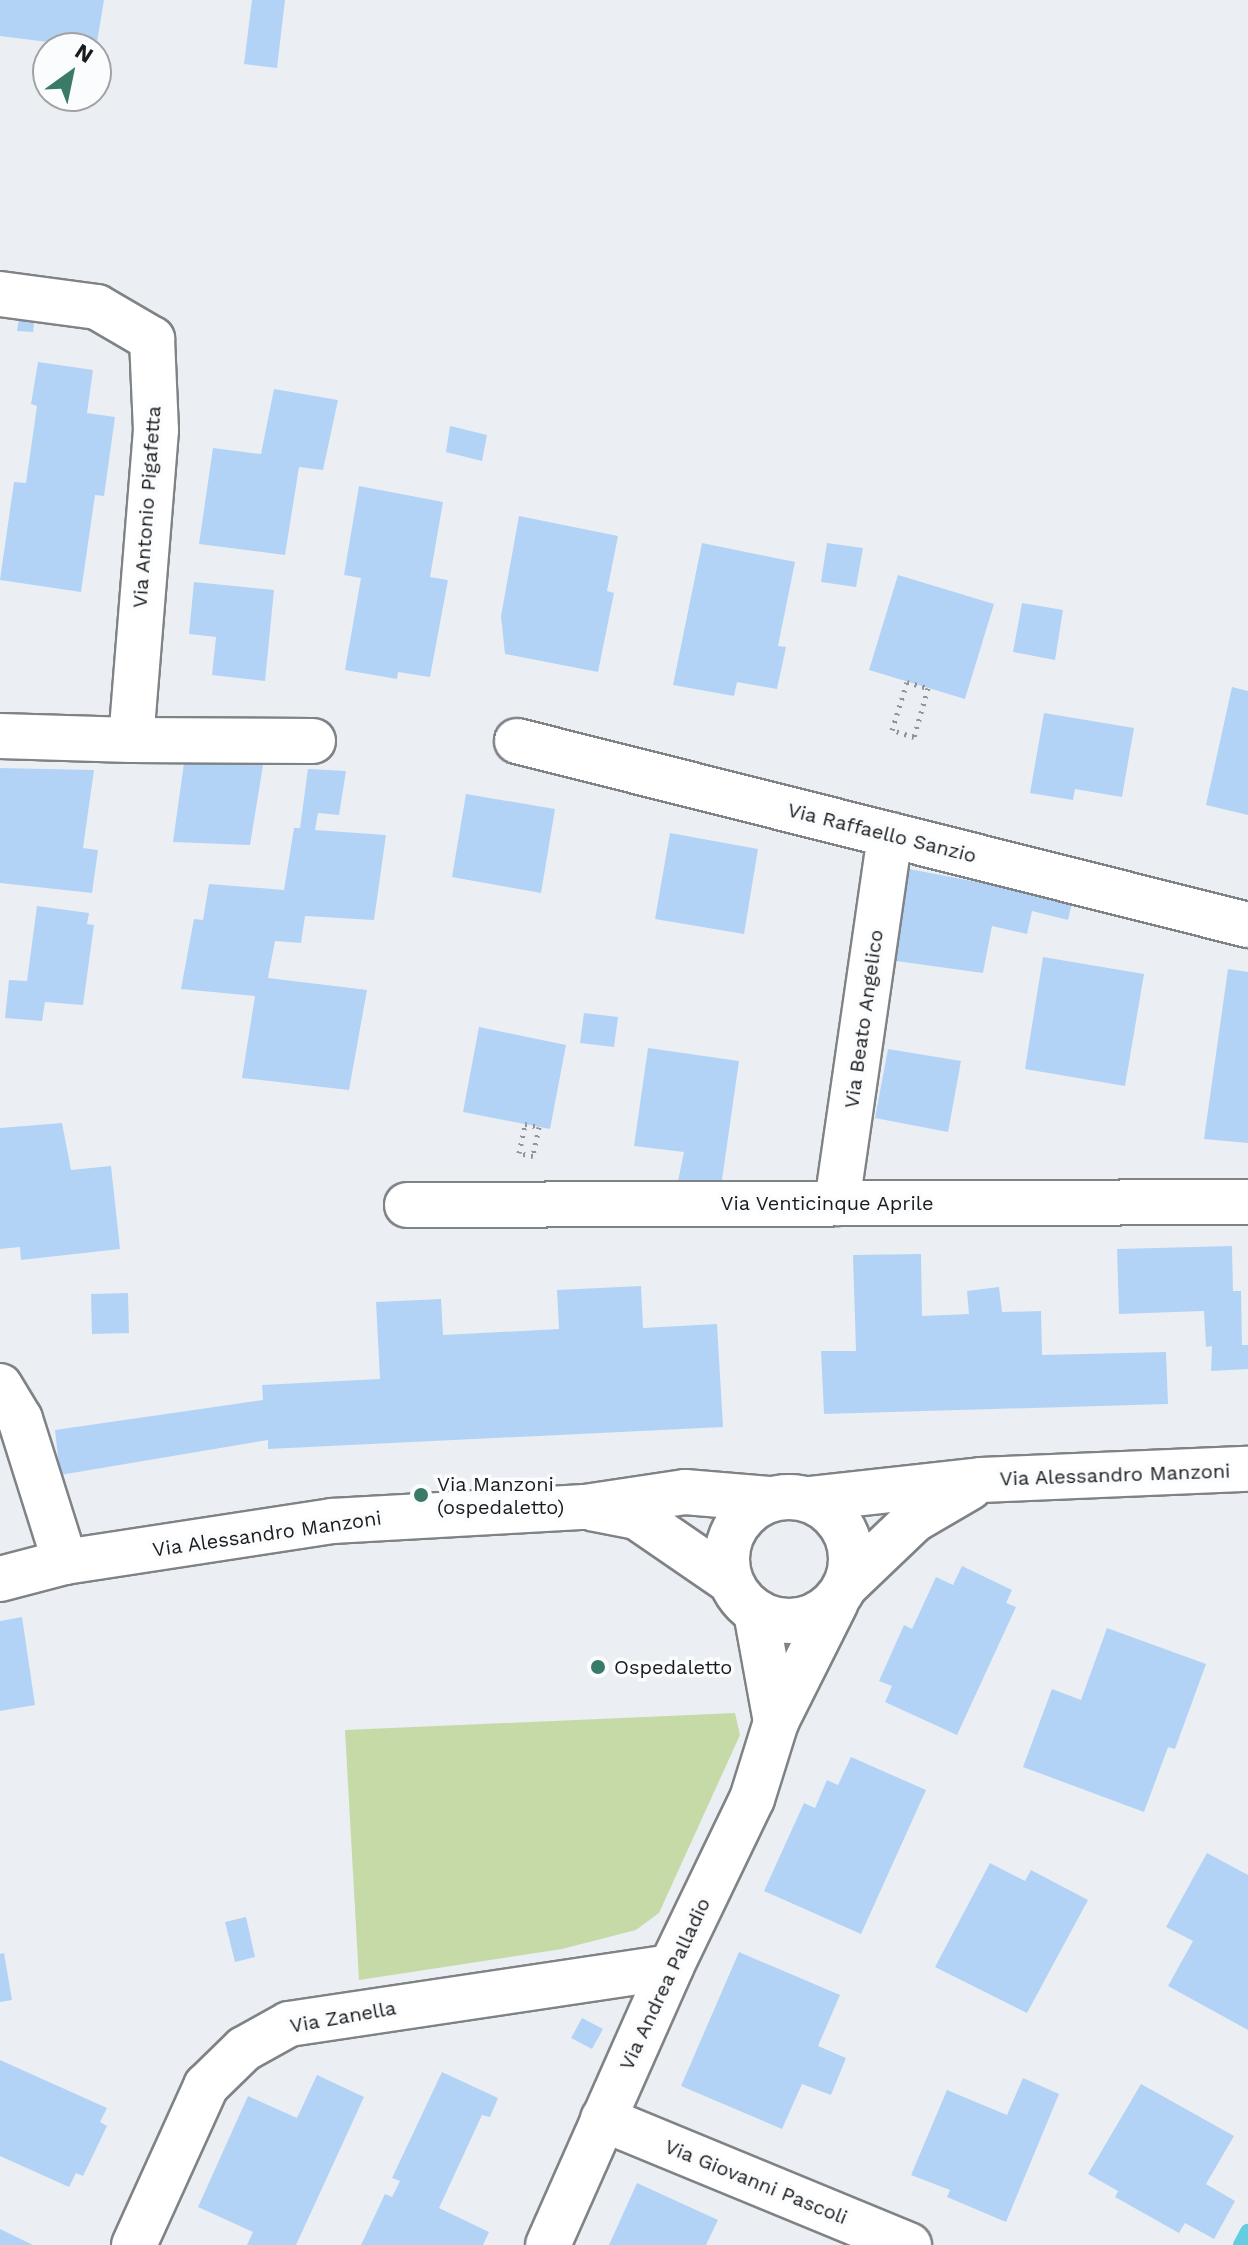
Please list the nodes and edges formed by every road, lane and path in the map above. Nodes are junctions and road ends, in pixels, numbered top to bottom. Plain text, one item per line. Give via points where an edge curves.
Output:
1 (0, 294) edge
2 (928, 688) joint
3 (0, 736) edge
4 (131, 740) junction
5 (313, 741) dead end
6 (517, 741) dead end
7 (890, 835) junction
8 (1248, 925) edge
9 (539, 1127) joint
10 (1248, 1202) edge
11 (837, 1203) junction
12 (407, 1205) dead end
13 (0, 1386) edge
14 (1248, 1469) edge
15 (981, 1480) junction
16 (789, 1499) junction
17 (585, 1507) junction
18 (65, 1562) junction
19 (0, 1579) edge
20 (841, 1593) junction
21 (743, 1597) junction
22 (776, 1722) junction
23 (671, 1967) junction
24 (603, 2119) junction
25 (134, 2245) edge
26 (548, 2245) edge
27 (909, 2245) edge

1 - 4 street, Via Antonio Pigafetta via 97,307 152,339 156,430
2 - 2 path via 914,737 892,730 907,682
3 - 4 street
4 - 5 street
6 - 7 street, Via Raffaello Sanzio
7 - 8 street, Via Raffaello Sanzio
7 - 11 street, Via Beato Angelico
9 - 9 path via 533,1156 519,1153 525,1124
10 - 11 street, Via Venticinque Aprile
11 - 12 street, Via Venticinque Aprile
13 - 18 street via 20,1419
14 - 15 street, Via Alessandro Manzoni
15 - 16 street, Via Alessandro Manzoni
15 - 20 street, Via Alessandro Manzoni via 914,1520
16 - 17 street, Via Alessandro Manzoni via 685,1492
16 - 20 street via 834,1516 850,1541 852,1563
16 - 21 street via 751,1509 728,1542
17 - 18 street, Via Alessandro Manzoni via 332,1521
17 - 21 street, Via Alessandro Manzoni via 637,1517
18 - 19 street, Via Alessandro Manzoni
20 - 21 street via 818,1616 797,1622 775,1621
20 - 22 street, Via Andrea Palladio
21 - 22 street, Via Andrea Palladio
22 - 23 street, Via Andrea Palladio via 752,1799
23 - 24 street, Via Andrea Palladio
23 - 25 street, Via Zanella via 289,2024 244,2049 206,2086
24 - 26 street, Via Andrea Palladio
24 - 27 street, Via Giovanni Pascoli

